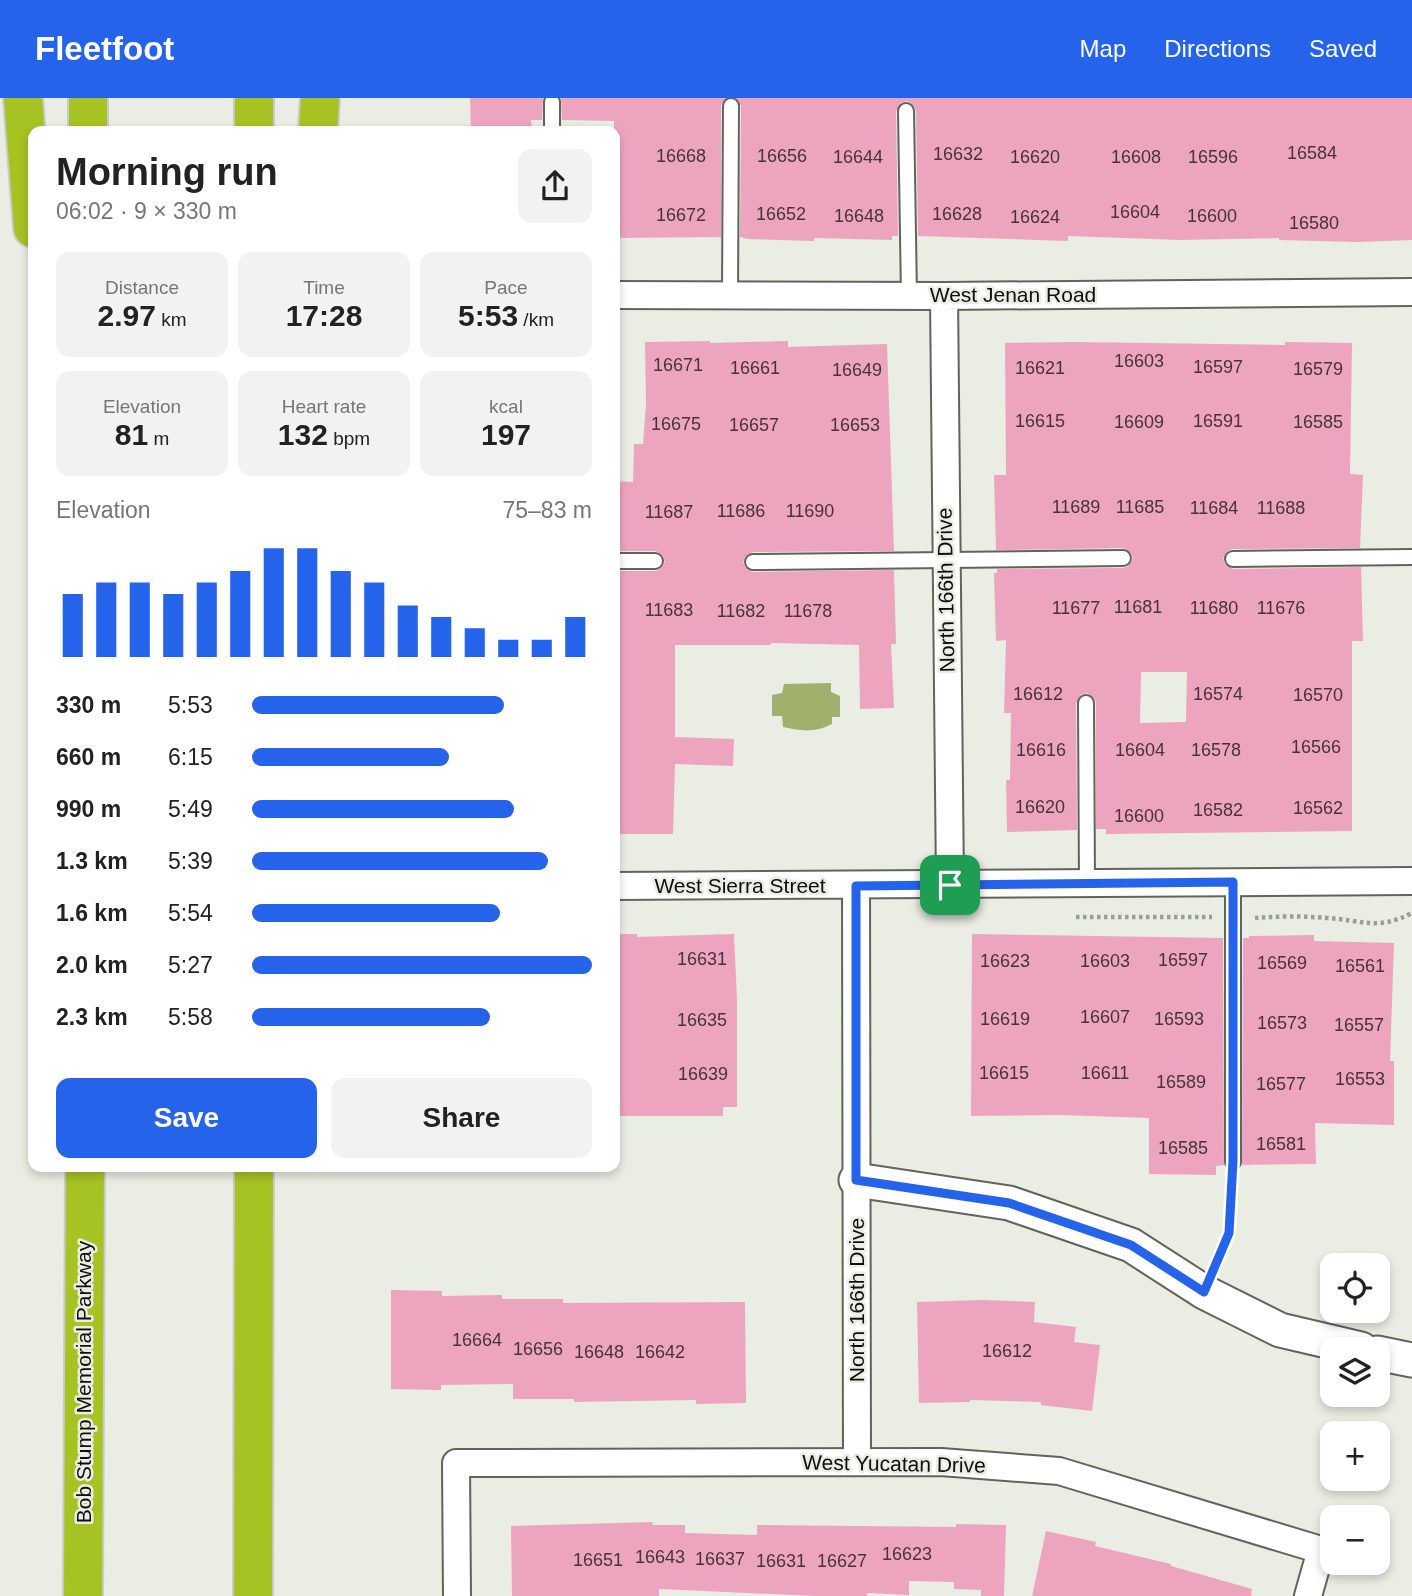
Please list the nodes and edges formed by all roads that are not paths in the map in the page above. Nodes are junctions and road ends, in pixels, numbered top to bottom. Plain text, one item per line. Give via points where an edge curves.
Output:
1 (23, 98) edge
2 (88, 98) edge
3 (254, 98) edge
4 (320, 98) edge
5 (552, 102) dead end
6 (731, 106) dead end
7 (906, 111) dead end
8 (88, 126) edge
9 (254, 126) edge
10 (318, 126) edge
11 (552, 126) edge
12 (28, 163) edge
13 (1412, 292) edge
14 (620, 295) edge
15 (730, 295) junction
16 (909, 296) junction
17 (944, 296) junction
18 (1412, 557) edge
19 (1123, 558) dead end
20 (946, 559) junction
21 (1233, 559) dead end
22 (620, 561) edge
23 (655, 561) dead end
24 (753, 562) dead end
25 (1086, 703) dead end
26 (1412, 881) edge
27 (1233, 882) junction
28 (1087, 883) junction
29 (950, 885) junction
30 (620, 886) edge
31 (856, 886) junction
32 (1233, 1161) road end
33 (85, 1172) edge
34 (254, 1172) edge
35 (856, 1180) junction
36 (1320, 1339) edge
37 (1390, 1356) edge
38 (1412, 1360) edge
39 (857, 1462) junction
40 (83, 1596) edge
41 (253, 1596) edge
42 (457, 1596) edge
43 (1307, 1596) edge

1 - 12 highway
2 - 8 highway
3 - 9 highway
4 - 10 highway
5 - 11 lane
6 - 15 lane
7 - 16 lane
13 - 17 street, West Jenan Road
14 - 15 street, West Jenan Road
15 - 16 street, West Jenan Road
16 - 17 street, West Jenan Road
17 - 20 street, North 166th Drive
18 - 21 lane
19 - 20 lane
20 - 24 lane
20 - 29 street, North 166th Drive
22 - 23 lane
25 - 28 lane
26 - 27 street, West Sierra Street
27 - 28 street, West Sierra Street
27 - 32 lane
28 - 29 street, West Sierra Street
29 - 31 street, West Sierra Street
30 - 31 street, West Sierra Street
31 - 35 street, North 166th Drive
33 - 40 highway, Bob Stump Memorial Parkway
34 - 41 highway
35 - 36 street via 1009,1203 1131,1245 1204,1292 1280,1330
35 - 39 street, North 166th Drive
37 - 38 street
39 - 42 street, West Yucatan Drive via 456,1463
39 - 43 street, West Yucatan Drive via 941,1462 1059,1471 1321,1550

